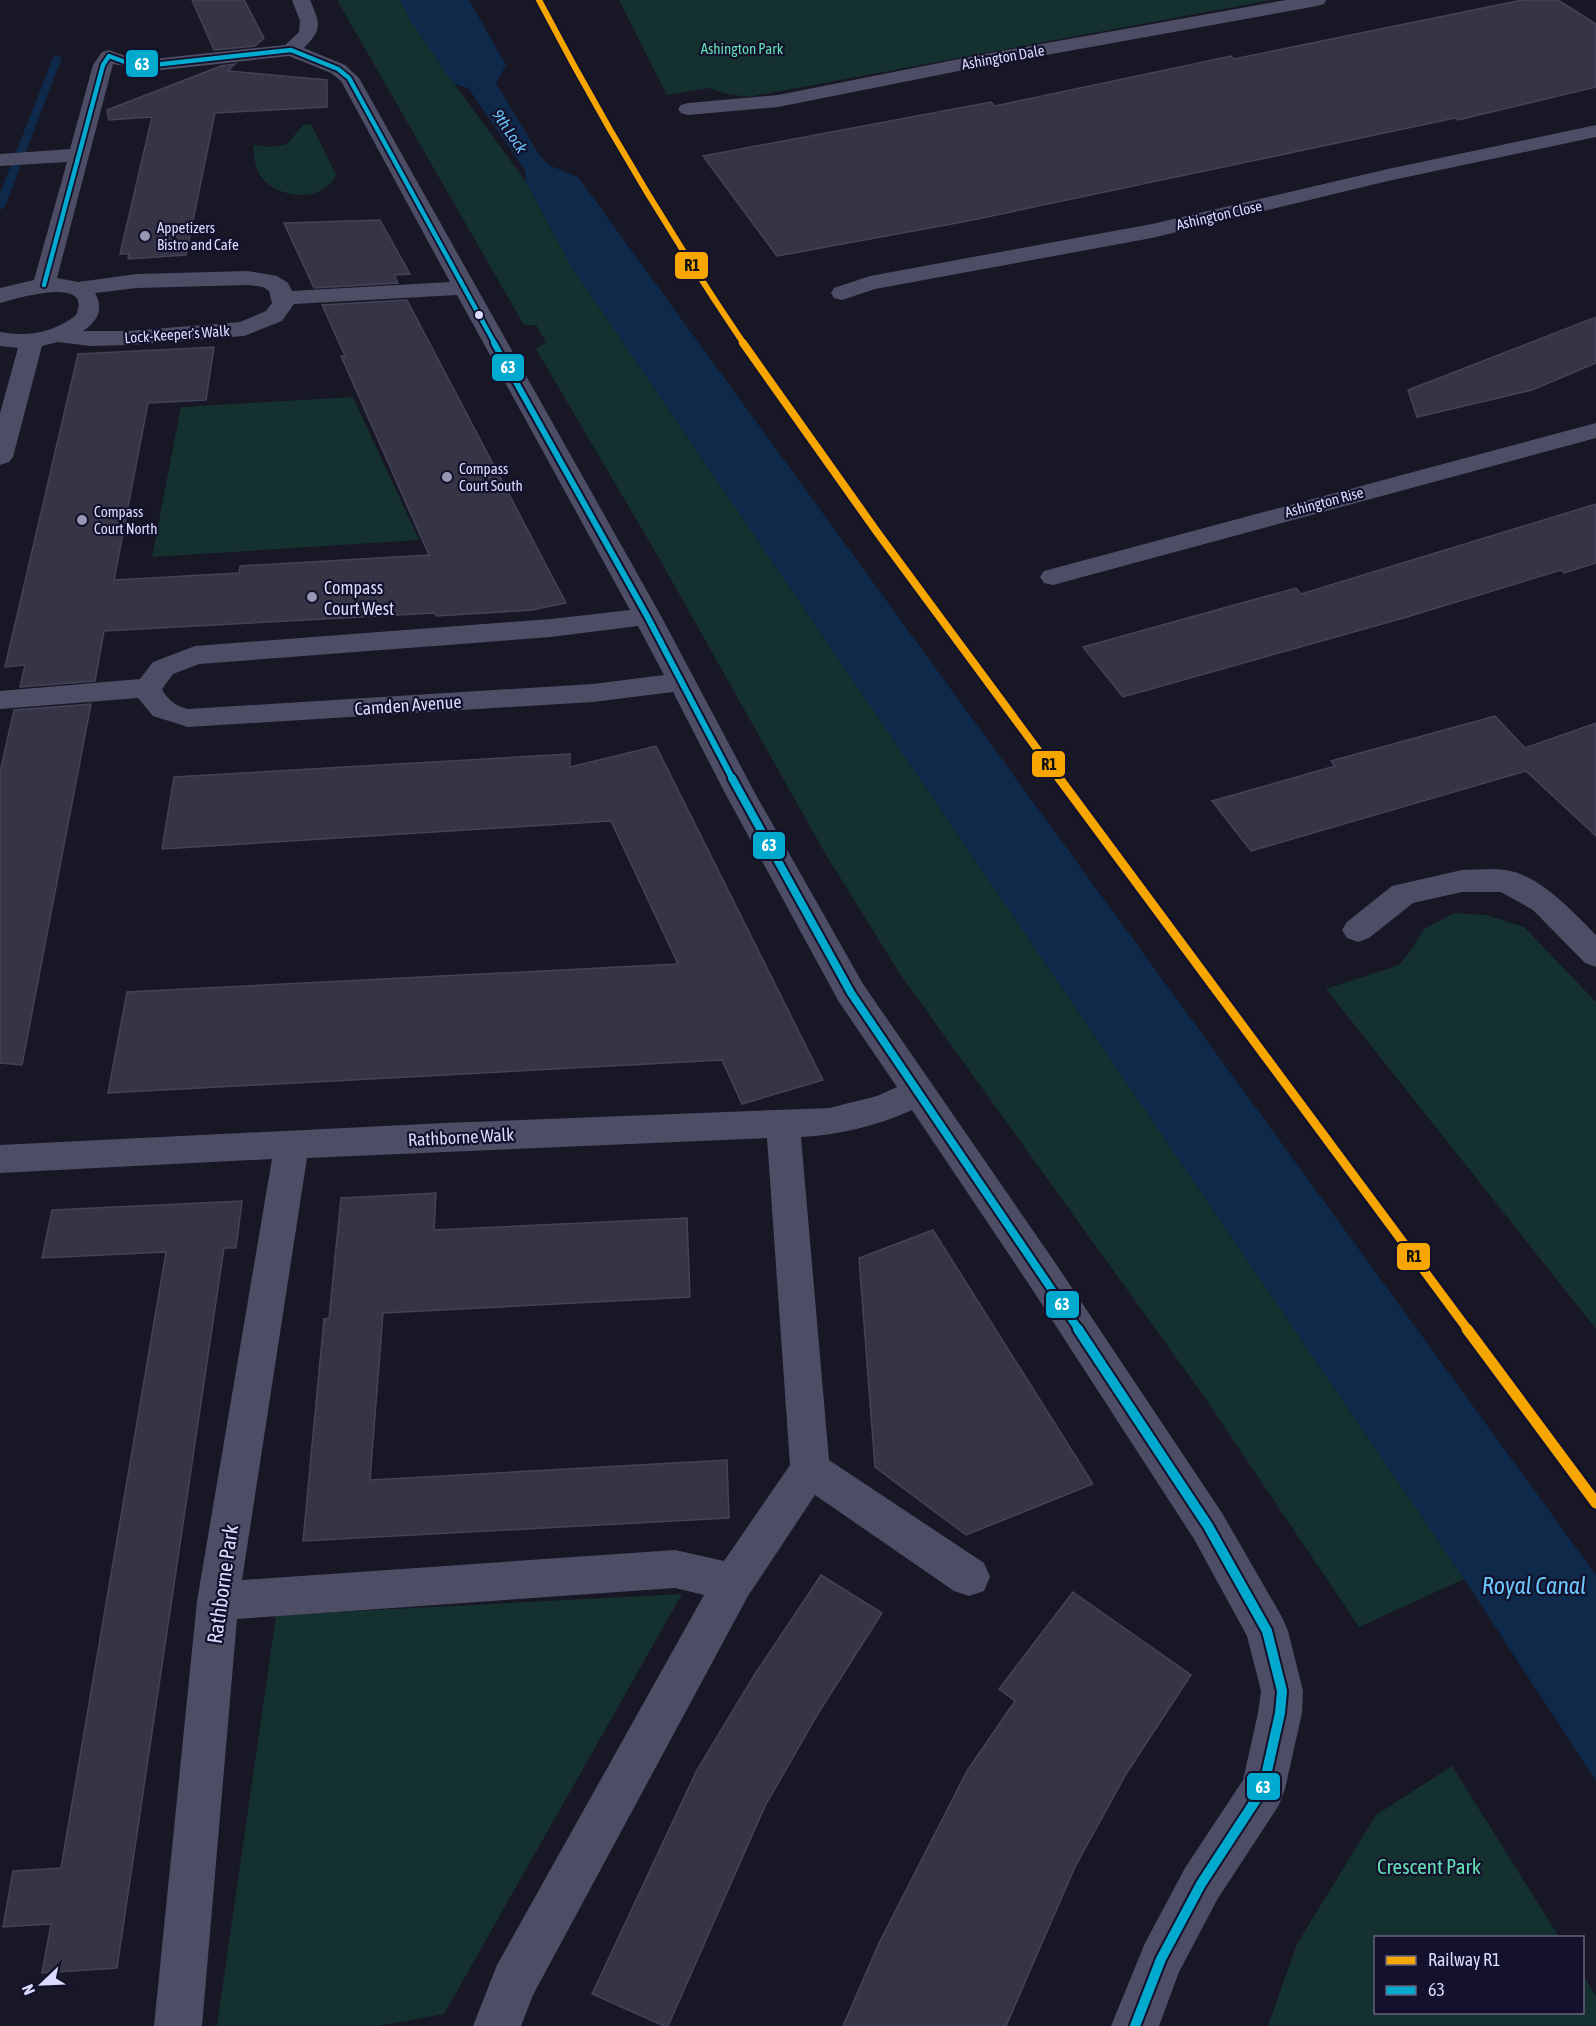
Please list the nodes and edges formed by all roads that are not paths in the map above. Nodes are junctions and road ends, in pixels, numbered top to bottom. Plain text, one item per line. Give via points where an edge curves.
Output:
1 (301, 0) edge
2 (1317, 0) edge
3 (291, 50) junction
4 (688, 109) dead end
5 (1596, 131) edge
6 (78, 155) junction
7 (0, 160) edge
8 (44, 285) junction
9 (464, 288) junction
10 (76, 290) junction
11 (842, 293) dead end
12 (0, 296) edge
13 (282, 298) junction
14 (57, 335) junction
15 (0, 339) edge
16 (32, 341) junction
17 (1596, 430) edge
18 (0, 457) edge
19 (1053, 577) dead end
20 (647, 616) junction
21 (681, 682) junction
22 (148, 688) junction
23 (0, 700) edge
24 (1358, 930) dead end
25 (1596, 955) edge
26 (918, 1093) junction
27 (783, 1123) junction
28 (291, 1145) junction
29 (0, 1159) edge
30 (810, 1469) junction
31 (969, 1576) dead end
32 (733, 1582) junction
33 (218, 1601) junction
34 (178, 2026) edge
35 (497, 2026) edge
36 (1135, 2026) edge

1 - 3 street via 309,21 308,33
2 - 4 street, Ashington Dale via 778,101
3 - 6 street via 153,65 109,56 103,65
3 - 9 street via 330,65 349,78
5 - 11 street, Ashington Close via 1152,231 870,283
6 - 7 street
6 - 8 street
8 - 10 street
8 - 12 street via 26,286
9 - 13 street
9 - 20 street
10 - 13 street via 137,281 248,278 268,281 280,288
10 - 14 street via 85,295 89,312 72,329
13 - 14 street, Lock-Keeper's Walk via 284,303 274,316 244,329 129,338
14 - 16 street
15 - 16 street
16 - 18 street
17 - 19 street, Ashington Rise
20 - 21 street
20 - 22 street via 550,628 195,655 163,668
21 - 22 street, Camden Avenue via 593,693 188,718 159,707
21 - 26 street via 850,993
22 - 23 street
24 - 25 street via 1404,894 1462,881 1506,881 1544,902
26 - 27 street, Rathborne Walk via 884,1108 829,1122
26 - 36 street via 1208,1526 1267,1631 1282,1692 1263,1789 1201,1884 1161,1959
27 - 28 street, Rathborne Walk
27 - 30 street
28 - 29 street, Rathborne Walk
28 - 33 street, Rathborne Park
30 - 31 street
30 - 32 street
32 - 33 street via 675,1569
32 - 35 street via 514,1982
33 - 34 street, Rathborne Park

